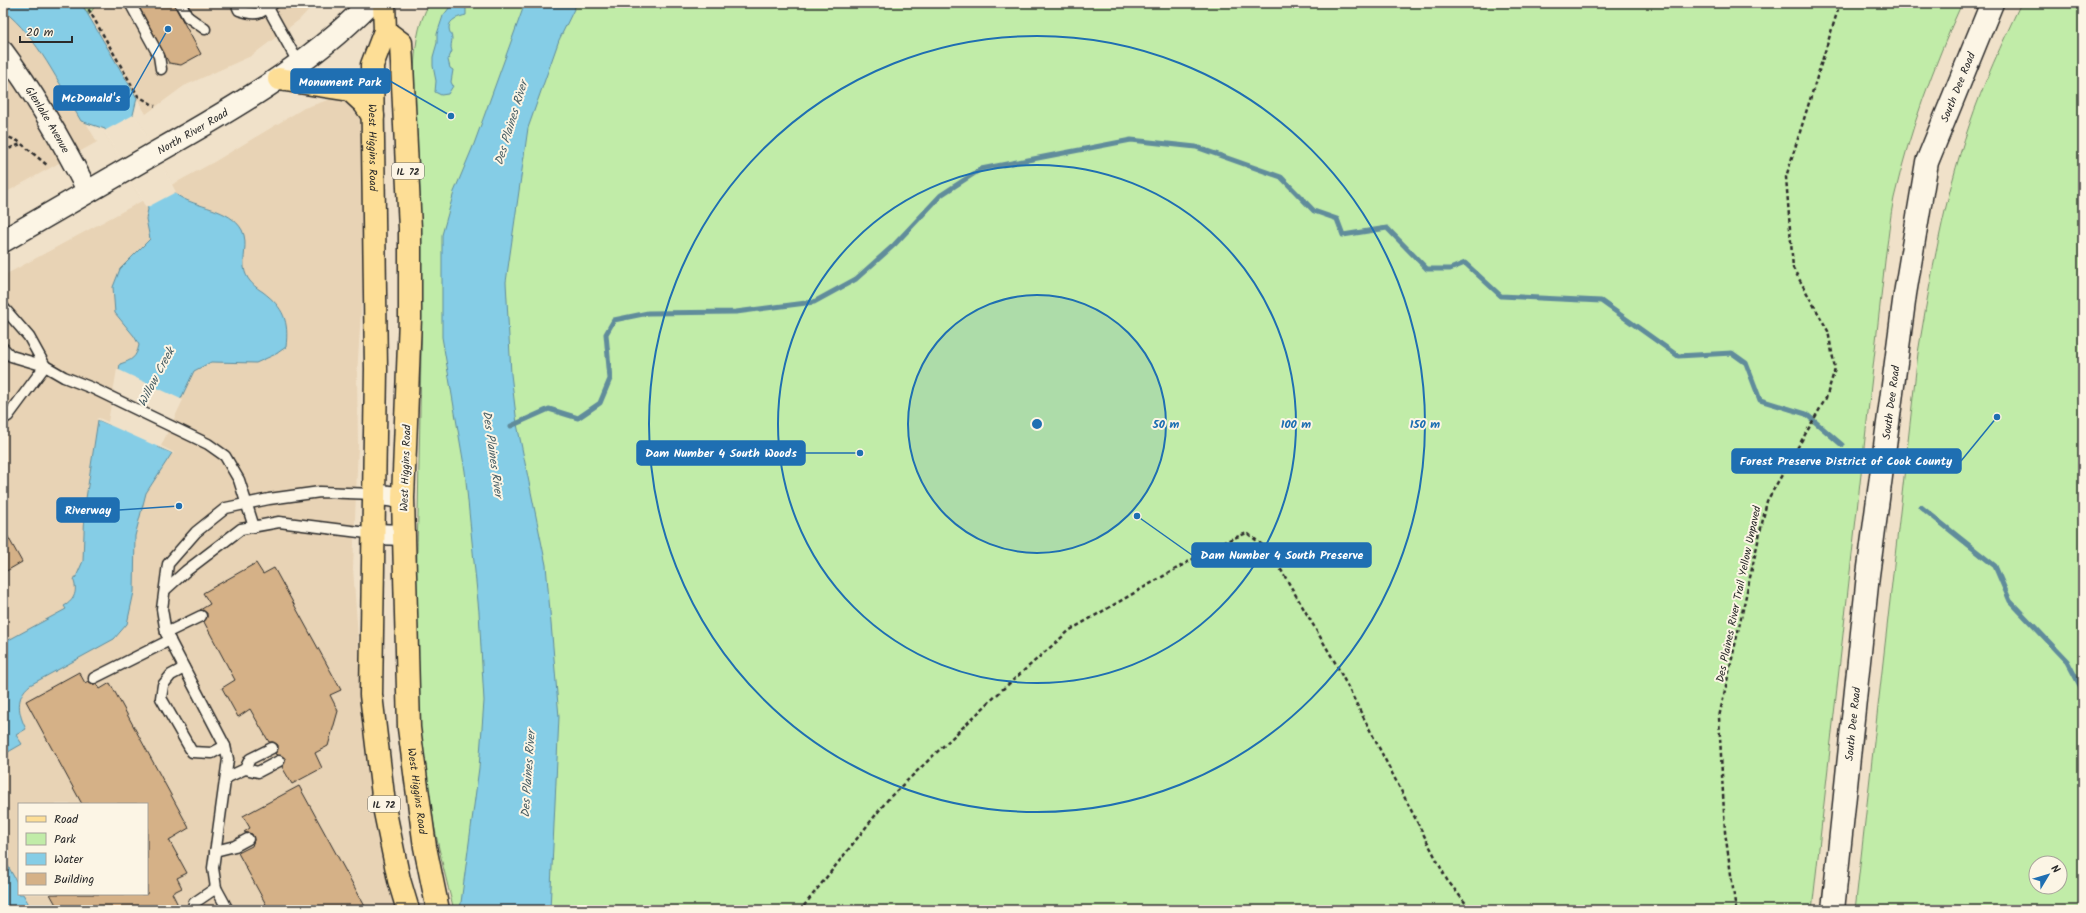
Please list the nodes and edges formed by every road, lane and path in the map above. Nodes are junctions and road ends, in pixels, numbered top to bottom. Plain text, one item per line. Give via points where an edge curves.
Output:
1 (85, 3) edge
2 (130, 3) edge
3 (180, 3) edge
4 (236, 3) edge
5 (370, 3) edge
6 (384, 3) edge
7 (1840, 3) edge
8 (1992, 3) edge
9 (271, 6) edge
10 (205, 29) dead end
11 (386, 31) junction
12 (3, 51) edge
13 (299, 64) junction
14 (161, 69) dead end
15 (279, 79) junction
16 (155, 106) dead end
17 (374, 116) junction
18 (3, 135) edge
19 (21, 144) junction
20 (3, 151) edge
21 (47, 165) dead end
22 (88, 192) junction
23 (3, 241) edge
24 (3, 308) edge
25 (3, 348) edge
26 (45, 366) junction
27 (3, 418) edge
28 (374, 494) junction
29 (403, 498) junction
30 (248, 504) junction
31 (254, 526) junction
32 (375, 534) junction
33 (404, 534) junction
34 (166, 589) junction
35 (201, 616) dead end
36 (168, 637) junction
37 (184, 668) junction
38 (94, 678) dead end
39 (225, 746) junction
40 (272, 748) dead end
41 (279, 761) dead end
42 (246, 769) junction
43 (226, 778) junction
44 (248, 839) dead end
45 (215, 851) junction
46 (216, 888) junction
47 (193, 910) edge
48 (228, 910) edge
49 (408, 910) edge
50 (438, 910) edge
51 (798, 910) edge
52 (1478, 910) edge
53 (1736, 910) edge
54 (1833, 910) edge

1 - 16 path via 138,96
2 - 14 lane via 159,56
3 - 10 lane via 188,17
4 - 9 lane via 239,10 254,15
5 - 13 main road, North River Road via 344,29
6 - 11 main road, West Higgins Road / IL 72
7 - 53 path, Des Plaines River Trail Yellow Unpaved via 1786,177 1793,268 1828,331 1835,370 1826,398 1767,501 1719,717 1725,832
8 - 54 main road, South Dee Road via 1927,162 1905,294 1868,575
9 - 13 lane
11 - 17 main road, West Higgins Road / IL 72 via 372,65
11 - 29 main road, West Higgins Road / IL 72 via 401,43 408,163 410,311
12 - 22 street, Glenlake Avenue via 29,85
13 - 15 main road, North River Road
15 - 17 main road via 350,90
15 - 22 main road, North River Road
17 - 28 main road, West Higgins Road / IL 72
18 - 19 path
19 - 20 path
19 - 21 path
22 - 23 main road, North River Road
24 - 26 lane via 29,337
25 - 26 lane via 11,356
26 - 27 lane via 8,416
26 - 30 lane via 208,444 225,456 239,480
28 - 29 street
28 - 30 lane via 320,492
28 - 32 main road, West Higgins Road / IL 72
29 - 33 main road, West Higgins Road / IL 72
30 - 31 lane
30 - 34 lane via 226,508 196,532 168,564
31 - 32 lane via 279,522
31 - 34 lane via 241,529
32 - 33 street
32 - 49 main road, West Higgins Road / IL 72 via 371,695 384,812
33 - 50 main road, West Higgins Road / IL 72 via 409,728 425,847
34 - 36 lane via 162,609
35 - 36 lane
36 - 37 lane
36 - 38 lane
37 - 39 lane
37 - 39 lane via 171,675 163,685 161,698 192,752 212,753
39 - 43 lane via 228,760
40 - 42 lane via 250,759
41 - 42 lane via 258,772
42 - 43 lane
43 - 45 lane
44 - 45 lane via 235,846
45 - 46 lane via 213,868
46 - 47 lane via 194,903
46 - 48 lane
51 - 52 path via 889,798 1003,688 1070,630 1222,543 1247,533 1270,551 1336,664 1447,880 1467,905

